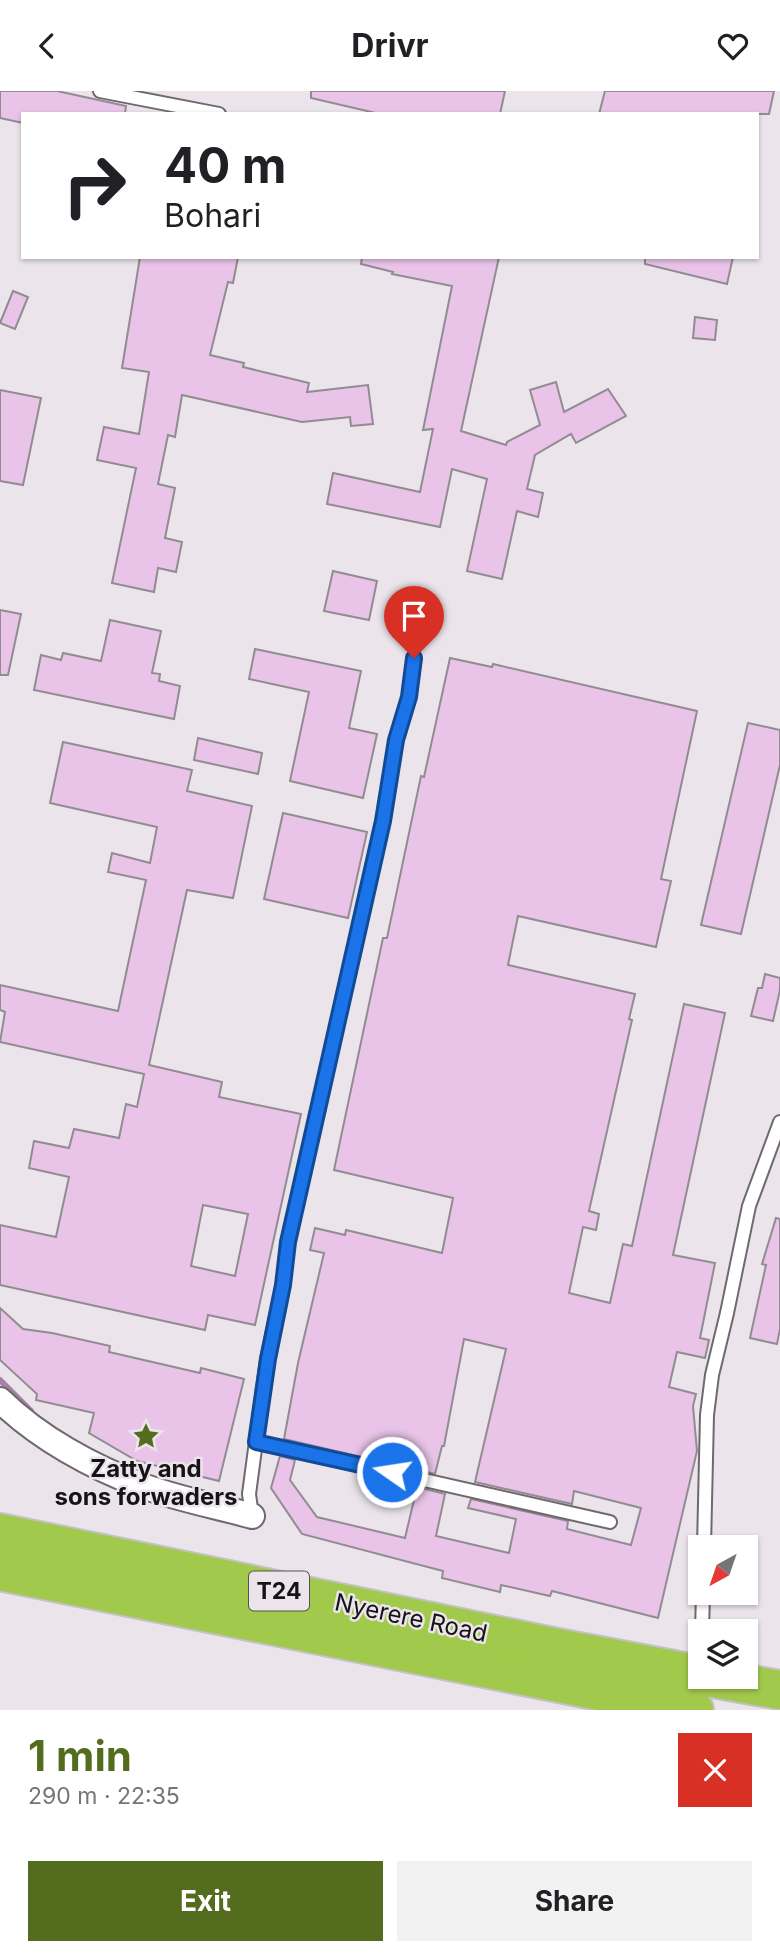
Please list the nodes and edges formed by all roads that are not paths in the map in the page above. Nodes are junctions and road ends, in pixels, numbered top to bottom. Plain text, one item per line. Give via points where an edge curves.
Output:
1 (100, 91) edge
2 (209, 112) edge
3 (414, 658) dead end
4 (780, 1122) edge
5 (0, 1400) edge
6 (256, 1442) junction
7 (252, 1516) joint
8 (610, 1521) dead end
9 (0, 1533) edge
10 (704, 1535) edge
11 (0, 1571) edge
12 (688, 1673) edge
13 (538, 1679) junction
14 (758, 1686) edge
15 (780, 1690) edge
16 (561, 1710) edge
17 (694, 1710) edge

1 - 2 lane
3 - 6 lane via 383,821 288,1242
4 - 10 lane via 749,1206 712,1375
5 - 7 street via 72,1454 143,1486
6 - 7 lane
6 - 8 lane
9 - 12 highway, Nyerere Road / T24
11 - 13 highway, Nyerere Road / T24
13 - 16 highway
13 - 17 highway, Nyerere Road / T24
14 - 15 highway

